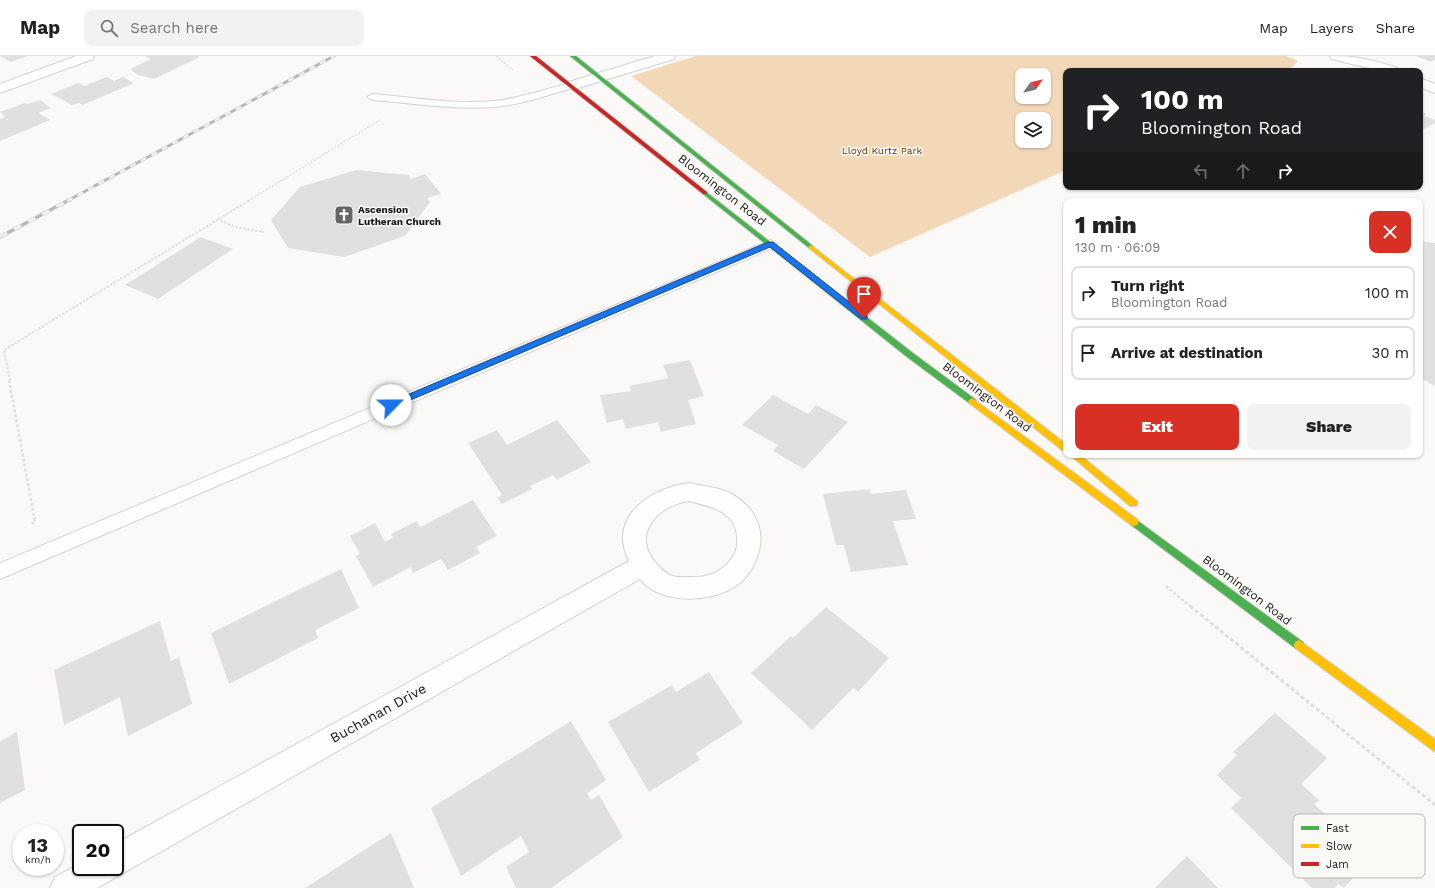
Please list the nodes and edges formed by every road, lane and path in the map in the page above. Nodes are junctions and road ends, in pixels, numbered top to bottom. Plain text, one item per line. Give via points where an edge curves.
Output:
1 (88, 56) edge
2 (533, 56) edge
3 (573, 56) edge
4 (669, 56) edge
5 (1336, 56) edge
6 (1384, 68) edge
7 (600, 77) junction
8 (1423, 83) edge
9 (570, 86) junction
10 (0, 89) edge
11 (1435, 89) edge
12 (372, 97) dead end
13 (384, 118) dead end
14 (217, 219) junction
15 (264, 232) dead end
16 (771, 244) junction
17 (1063, 447) edge
18 (1078, 458) edge
19 (1142, 510) dead end
20 (30, 524) dead end
21 (642, 566) junction
22 (0, 571) edge
23 (1242, 590) dead end
24 (1435, 746) edge
25 (124, 856) edge
26 (88, 876) edge
27 (66, 888) edge

1 - 10 street
2 - 9 street, Bloomington Road
3 - 7 street, Bloomington Road
4 - 7 street
5 - 6 street
7 - 9 street
7 - 17 street, Bloomington Road
8 - 11 street
9 - 12 lane via 493,104
9 - 16 street, Bloomington Road
13 - 14 path
14 - 15 path via 234,227
14 - 20 path via 4,350 35,522
16 - 22 lane
16 - 24 street, Bloomington Road via 910,355
18 - 19 street
21 - 21 street via 653,578 670,586 689,589 708,587 725,580 739,569 748,556 751,540 748,525 740,512 720,498 689,492 670,495 653,504 640,517 634,533 634,550
21 - 25 street, Buchanan Drive
23 - 24 street, Bloomington Road
26 - 27 street

